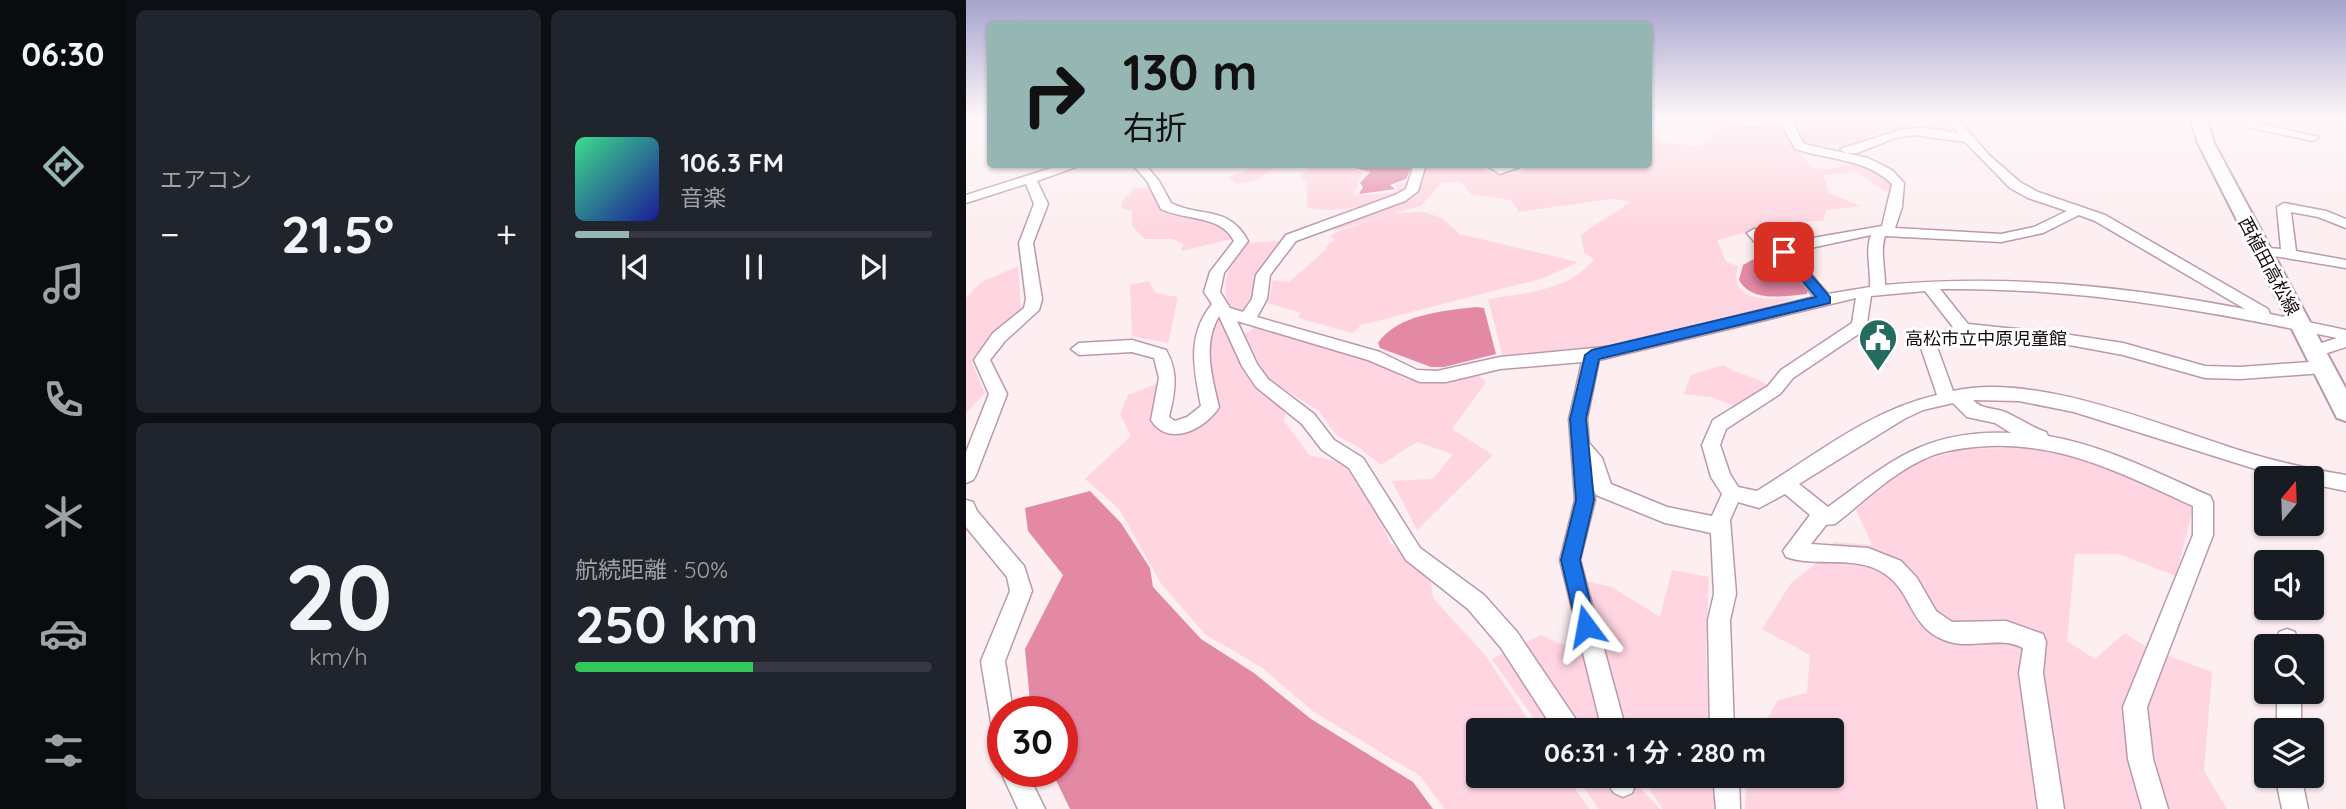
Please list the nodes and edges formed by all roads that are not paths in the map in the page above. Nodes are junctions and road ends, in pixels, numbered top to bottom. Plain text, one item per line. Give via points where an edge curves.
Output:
1 (1831, 155) edge
2 (1983, 155) edge
3 (2212, 155) edge
4 (1065, 168) edge
5 (1142, 168) edge
6 (1419, 168) edge
7 (1030, 179) junction
8 (966, 199) edge
9 (2078, 211) junction
10 (2346, 224) edge
11 (1887, 231) junction
12 (1754, 233) dead end
13 (2261, 250) junction
14 (2289, 254) junction
15 (1790, 261) junction
16 (2346, 264) edge
17 (1929, 286) junction
18 (1871, 291) junction
19 (1825, 300) junction
20 (1223, 309) junction
21 (2272, 318) junction
22 (1246, 319) junction
23 (2300, 325) junction
24 (1963, 330) junction
25 (2346, 335) edge
26 (2346, 341) edge
27 (1079, 349) dead end
28 (1592, 355) junction
29 (2319, 359) junction
30 (1952, 398) junction
31 (2346, 412) edge
32 (1580, 445) junction
33 (2061, 445) junction
34 (966, 475) edge
35 (1786, 484) junction
36 (2346, 484) edge
37 (1732, 493) junction
38 (966, 508) edge
39 (1823, 514) junction
40 (1720, 526) junction
41 (999, 696) edge
42 (1560, 718) edge
43 (1611, 718) edge
44 (1722, 718) edge
45 (1021, 787) edge
46 (1727, 788) edge
47 (2291, 788) edge
48 (1728, 807) edge
49 (1032, 809) edge
50 (2051, 809) edge
51 (2155, 809) edge
52 (2295, 809) edge

1 - 11 street via 1874,162 1898,183
2 - 9 street via 2015,185
3 - 13 main road, 西植田高松線
4 - 7 street
5 - 20 street via 1154,182 1161,203 1170,209 1225,222 1237,230 1241,241 1217,271 1212,292
6 - 22 street via 1412,191 1400,198 1291,238 1263,275 1257,309
7 - 8 street
7 - 34 street via 1041,204 1026,243 1034,299 1031,310 999,337 982,360 998,394
9 - 11 street via 2038,230 2001,238
9 - 21 street via 2126,232
10 - 14 street via 2284,207
11 - 15 street via 1790,246 1784,252
11 - 18 street via 1879,233 1875,241
12 - 15 street via 1770,251
13 - 14 street
13 - 23 main road, 西植田高松線
14 - 16 street
15 - 19 street
17 - 18 street
17 - 21 street via 2096,289
17 - 24 street
18 - 19 street
18 - 37 street via 1860,325 1719,425 1711,445 1721,477
19 - 28 street
20 - 22 street
20 - 27 street via 1204,326 1199,346 1210,407 1190,425 1172,428 1160,420 1168,381 1167,365 1160,354 1132,346
20 - 42 street via 1262,383 1308,419 1328,445 1356,463 1413,554 1476,602 1508,640
21 - 23 street
22 - 28 street via 1378,357 1425,378 1498,363
23 - 25 street
23 - 29 main road, 西植田高松線
24 - 29 street via 2123,349 2206,372 2240,373
24 - 30 street via 1928,345
26 - 29 street
28 - 32 street via 1578,419
29 - 31 main road, 西植田高松線
30 - 33 street via 1973,412 2000,417 2027,434
30 - 35 street via 1921,404 1879,425
30 - 36 street via 2014,395 2075,404 2245,460
32 - 40 street via 1595,463 1603,489 1665,515
32 - 43 street via 1585,500 1570,560
33 - 39 street via 1990,440 1946,443 1907,460 1828,518
33 - 51 street via 2094,454 2203,502 2203,535 2135,707 2141,767
35 - 37 street via 1759,500
35 - 39 street
37 - 40 street
38 - 41 street via 1017,573 1021,591 993,661
39 - 50 street via 1793,551 1865,556 1883,562 1901,574 1923,615 1941,628 1962,637 2013,632 2035,642 2031,673
40 - 44 street via 1725,594 1719,620
45 - 49 street
46 - 48 street
47 - 52 street

